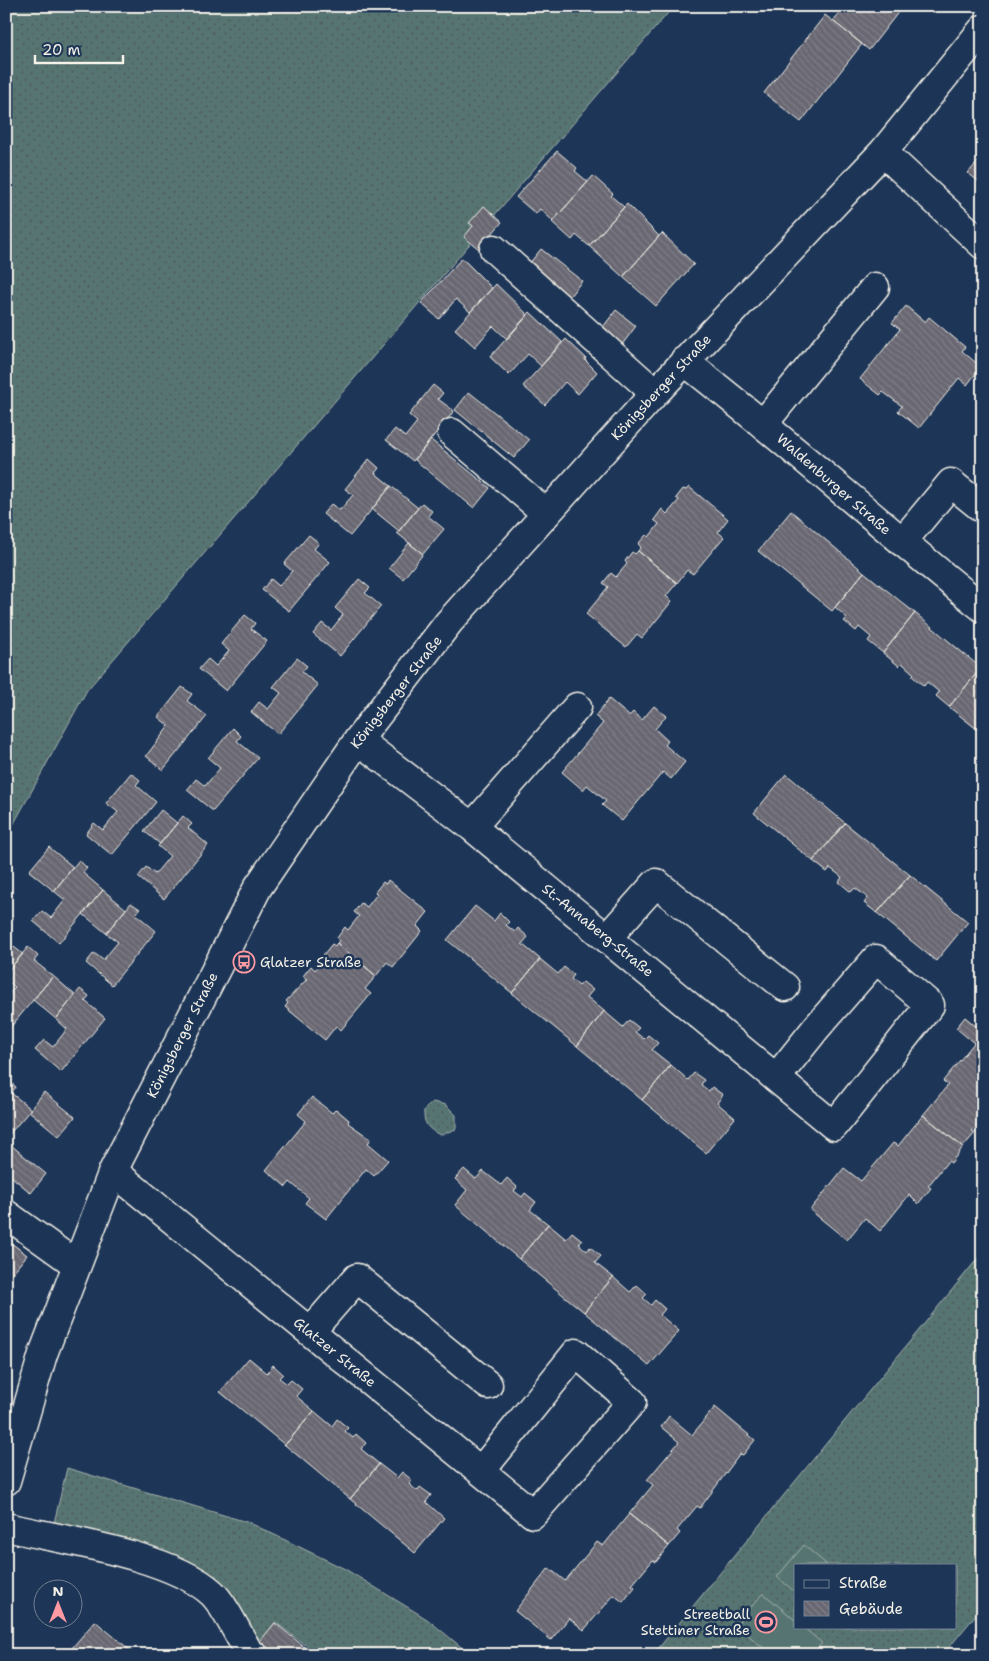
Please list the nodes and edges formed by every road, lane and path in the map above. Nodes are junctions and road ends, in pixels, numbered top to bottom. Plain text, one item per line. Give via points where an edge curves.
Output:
1 (983, 29) edge
2 (883, 152) junction
3 (983, 245) edge
4 (494, 249) dead end
5 (875, 287) dead end
6 (684, 361) junction
7 (654, 393) junction
8 (764, 422) junction
9 (452, 433) dead end
10 (983, 509) edge
11 (546, 513) junction
12 (902, 542) junction
13 (983, 608) edge
14 (577, 707) dead end
15 (358, 740) junction
16 (472, 827) junction
17 (607, 938) junction
18 (785, 987) dead end
19 (777, 1077) junction
20 (113, 1171) junction
21 (6, 1214) edge
22 (77, 1265) junction
23 (310, 1332) junction
24 (488, 1385) dead end
25 (481, 1471) junction
26 (6, 1481) edge
27 (6, 1527) edge
28 (253, 1655) edge

1 - 2 street, Königsberger Straße
2 - 3 street
2 - 6 street, Königsberger Straße
4 - 7 street
5 - 8 street
6 - 7 street, Königsberger Straße
6 - 8 street, Waldenburger Straße
7 - 11 street, Königsberger Straße
8 - 12 street, Waldenburger Straße
9 - 11 street
10 - 12 street via 951,483
11 - 15 street, Königsberger Straße via 449,622
12 - 13 street, Waldenburger Straße
14 - 16 street
15 - 16 street, St.-Annaberg-Straße
15 - 20 street, Königsberger Straße via 258,887
16 - 17 street, St.-Annaberg-Straße
17 - 18 street via 656,883
17 - 19 street, St.-Annaberg-Straße
19 - 19 street, St.-Annaberg-Straße via 834,1126 930,1005 876,960 816,1027
20 - 22 street, Königsberger Straße
20 - 23 street, Glatzer Straße
21 - 22 street
22 - 26 street, Königsberger Straße via 43,1354
23 - 24 street via 357,1278
23 - 25 street, Glatzer Straße
25 - 25 street, Glatzer Straße via 534,1514 632,1402 576,1353
27 - 28 street via 154,1562 188,1576 213,1594

